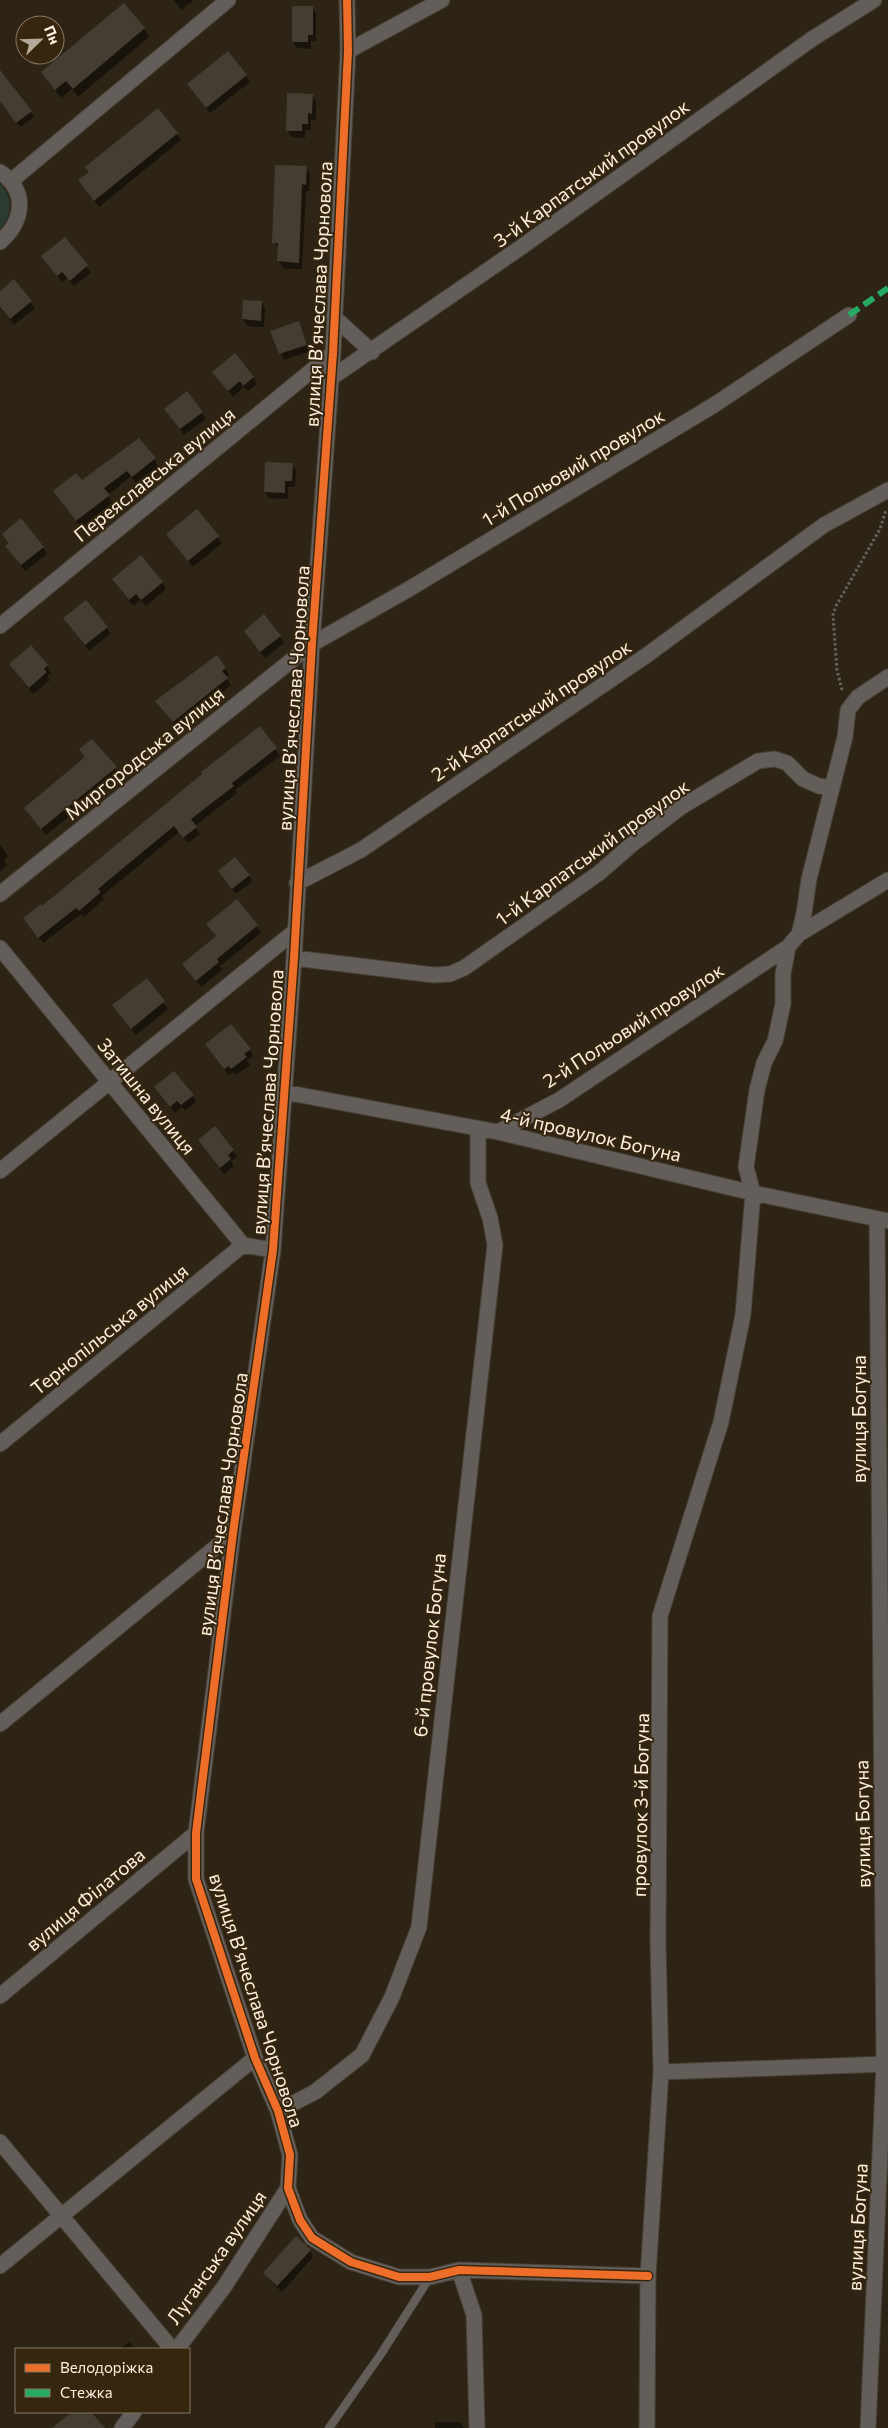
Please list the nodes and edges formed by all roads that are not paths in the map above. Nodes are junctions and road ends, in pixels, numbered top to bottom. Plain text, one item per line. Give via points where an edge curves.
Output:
1 (228, 0) edge
2 (347, 0) edge
3 (442, 0) edge
4 (874, 0) edge
5 (348, 51) junction
6 (6, 176) edge
7 (0, 242) edge
8 (849, 315) dead end
9 (334, 317) junction
10 (372, 352) junction
11 (333, 353) junction
12 (331, 378) junction
13 (888, 490) edge
14 (0, 626) edge
15 (312, 644) junction
16 (888, 677) edge
17 (832, 788) junction
18 (888, 880) edge
19 (297, 883) junction
20 (0, 894) edge
21 (294, 932) junction
22 (799, 934) junction
23 (0, 948) edge
24 (788, 948) junction
25 (294, 958) junction
26 (110, 1082) junction
27 (284, 1092) junction
28 (478, 1129) junction
29 (498, 1132) junction
30 (0, 1170) edge
31 (753, 1193) junction
32 (882, 1220) edge
33 (243, 1245) junction
34 (273, 1250) junction
35 (0, 1444) edge
36 (233, 1533) junction
37 (0, 1724) edge
38 (196, 1833) junction
39 (0, 1996) edge
40 (255, 2058) junction
41 (886, 2063) edge
42 (661, 2072) junction
43 (278, 2111) junction
44 (0, 2142) edge
45 (288, 2188) junction
46 (61, 2216) junction
47 (0, 2266) edge
48 (459, 2270) junction
49 (648, 2276) junction
50 (430, 2277) junction
51 (171, 2348) edge
52 (177, 2348) edge
53 (133, 2413) edge
54 (122, 2428) edge
55 (328, 2428) edge
56 (478, 2428) edge
57 (647, 2428) edge
58 (868, 2428) edge

1 - 6 street
2 - 5 street, вулиця Вʼячеслава Чорновола
3 - 5 street
4 - 10 street, 3-й Карпатський провулок via 812,38
5 - 9 street, вулиця Вʼячеслава Чорновола
6 - 7 street via 19,200 18,221
8 - 15 street, 1-й Польовий провулок via 714,405
9 - 10 street
9 - 11 street, вулиця Вʼячеслава Чорновола
10 - 12 street, 3-й Карпатський провулок
11 - 12 street, вулиця Вʼячеслава Чорновола
11 - 14 street, Переяславська вулиця
12 - 15 street, вулиця Вʼячеслава Чорновола
13 - 19 street, 2-й Карпатський провулок via 824,525 647,655 361,850
15 - 19 street, вулиця Вʼячеслава Чорновола
15 - 20 street, Миргородська вулиця
16 - 17 street via 858,697 848,710
17 - 22 street
17 - 25 street, 1-й Карпатський провулок via 803,779 787,763 775,759 758,761 681,806 599,874 473,963 450,974 434,975
18 - 22 street
19 - 21 street, вулиця Вʼячеслава Чорновола
21 - 25 street, вулиця Вʼячеслава Чорновола
21 - 26 street
22 - 24 street
23 - 26 street, Затишна вулиця
24 - 29 street, 2-й Польовий провулок via 559,1100
24 - 31 street, провулок 3-й Богуна via 783,974 783,1004 757,1090 747,1157 746,1167
25 - 27 street, вулиця Вʼячеслава Чорновола
26 - 30 street
26 - 33 street, Затишна вулиця
27 - 28 street, 4-й провулок Богуна
27 - 34 street, вулиця Вʼячеслава Чорновола
28 - 29 street, 4-й провулок Богуна
28 - 43 street, 6-й провулок Богуна via 478,1183 495,1245 419,1927 392,1997 362,2055 315,2092
29 - 31 street, 4-й провулок Богуна
31 - 32 street, 4-й провулок Богуна
31 - 42 street, провулок 3-й Богуна via 744,1315 721,1422 660,1616 658,1942
32 - 41 street, вулиця Богуна
33 - 34 street
33 - 35 street, Тернопільська вулиця
34 - 36 street, вулиця Вʼячеслава Чорновола
36 - 37 street
36 - 38 street, вулиця Вʼячеслава Чорновола
38 - 39 street, вулиця Філатова
38 - 40 street, вулиця Вʼячеслава Чорновола via 196,1879
40 - 43 street, вулиця Вʼячеслава Чорновола
40 - 46 street
41 - 42 street
41 - 58 street, вулиця Богуна
42 - 49 street, провулок 3-й Богуна
43 - 45 street, вулиця Вʼячеслава Чорновола via 290,2155
44 - 46 street
45 - 50 street via 300,2220 312,2238 351,2262 399,2277
45 - 52 street, Луганська вулиця via 224,2287
46 - 47 street
46 - 51 street
48 - 49 street
48 - 50 street
48 - 56 street via 474,2315
49 - 57 street, провулок 3-й Богуна
50 - 55 lane
53 - 54 street

